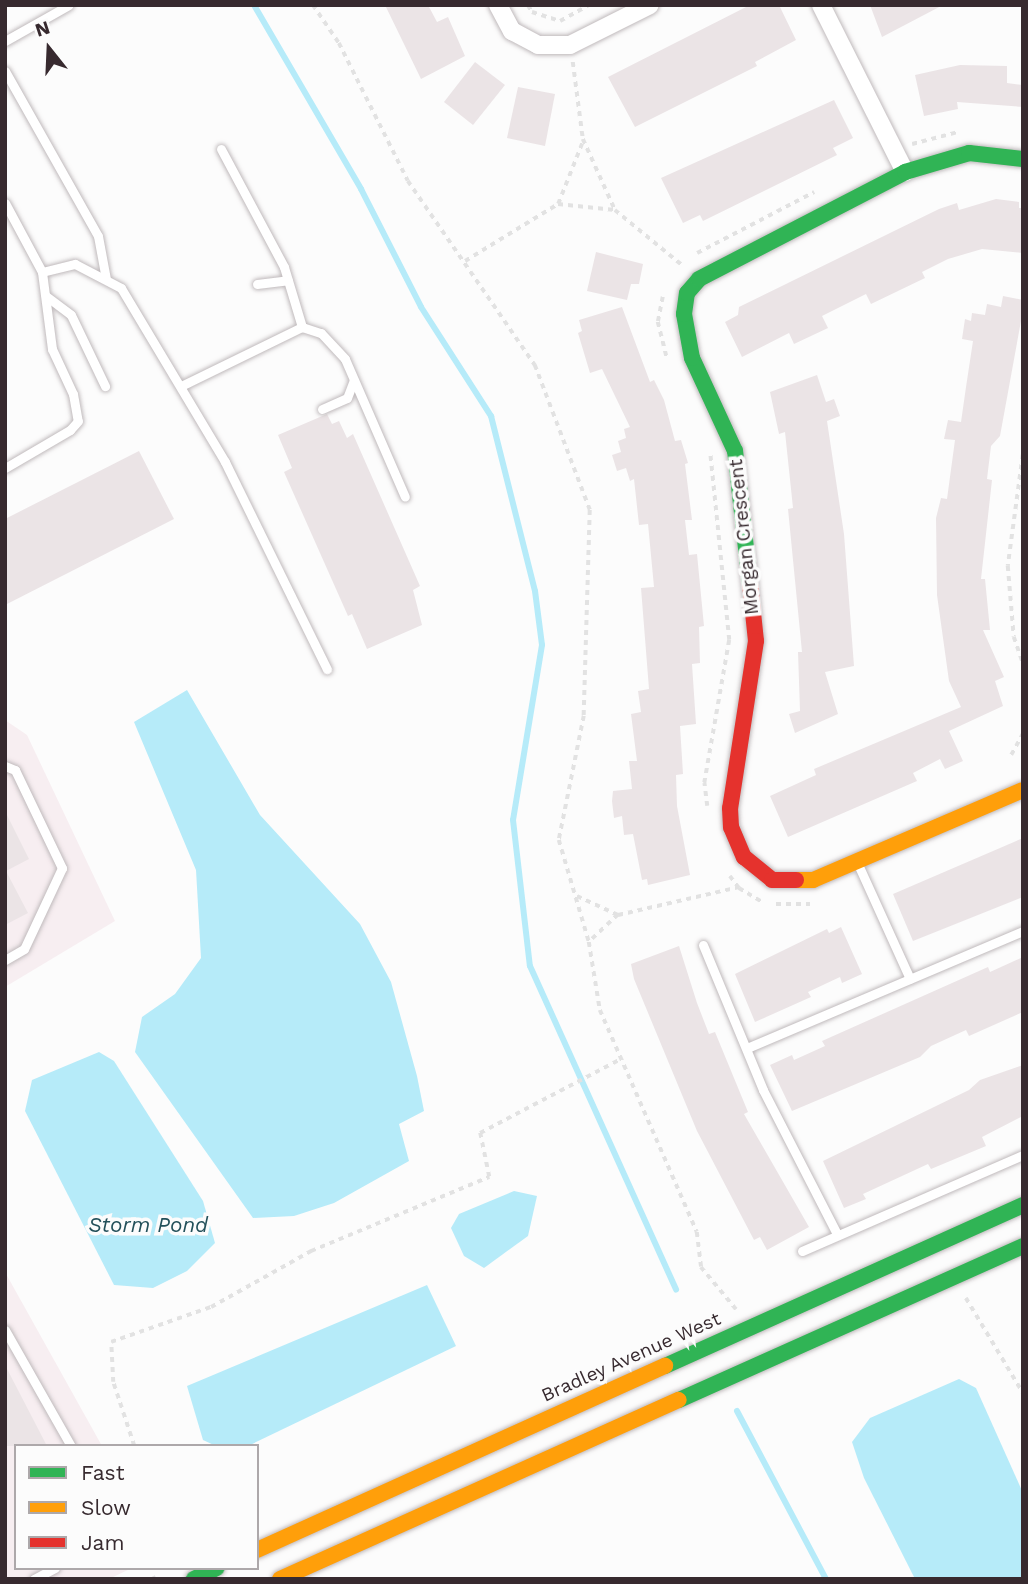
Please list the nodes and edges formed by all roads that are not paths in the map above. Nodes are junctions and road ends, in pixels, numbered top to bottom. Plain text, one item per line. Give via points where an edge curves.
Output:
1 (69, 5) edge
2 (498, 5) edge
3 (650, 5) edge
4 (821, 5) edge
5 (5, 41) edge
6 (5, 71) edge
7 (221, 149) dead end
8 (1023, 159) edge
9 (905, 172) junction
10 (5, 202) edge
11 (42, 272) junction
12 (106, 279) junction
13 (288, 279) junction
14 (257, 284) dead end
15 (46, 296) junction
16 (302, 327) junction
17 (354, 380) junction
18 (105, 386) dead end
19 (181, 386) junction
20 (322, 409) dead end
21 (5, 468) edge
22 (405, 497) dead end
23 (327, 669) dead end
24 (5, 766) edge
25 (1021, 788) edge
26 (856, 860) junction
27 (1023, 931) edge
28 (702, 945) dead end
29 (5, 960) edge
30 (910, 979) junction
31 (747, 1048) junction
32 (1023, 1155) edge
33 (1023, 1205) edge
34 (837, 1234) junction
35 (1023, 1246) edge
36 (802, 1251) dead end
37 (5, 1330) edge
38 (70, 1444) edge
39 (259, 1549) edge
40 (51, 1570) edge
41 (213, 1570) edge
42 (34, 1579) edge
43 (194, 1579) edge
44 (280, 1579) edge

1 - 5 lane
2 - 3 street via 512,31 538,44 570,45
4 - 9 street
6 - 12 lane via 98,236
7 - 13 lane
8 - 9 main road via 969,152
9 - 26 main road, Morgan Crescent via 699,279 687,293 685,337 734,451 756,641 730,808 731,827 744,857 772,880 813,880
10 - 11 lane
11 - 12 lane via 75,264
11 - 15 lane
12 - 19 lane via 121,289
13 - 14 lane
13 - 16 lane
15 - 18 lane via 71,315
15 - 21 lane via 52,349 73,394 78,421 71,430
16 - 17 lane via 321,333 345,359
16 - 19 lane
17 - 20 lane via 346,398
17 - 22 lane
19 - 23 lane via 225,462
24 - 29 lane via 15,770 62,868 24,949
25 - 26 main road
26 - 30 lane
27 - 30 lane
28 - 31 lane
30 - 31 lane
31 - 34 lane via 763,1090
32 - 34 lane
33 - 39 main road, Bradley Avenue West
34 - 36 lane
35 - 44 main road
37 - 38 lane
40 - 42 lane
41 - 43 main road

